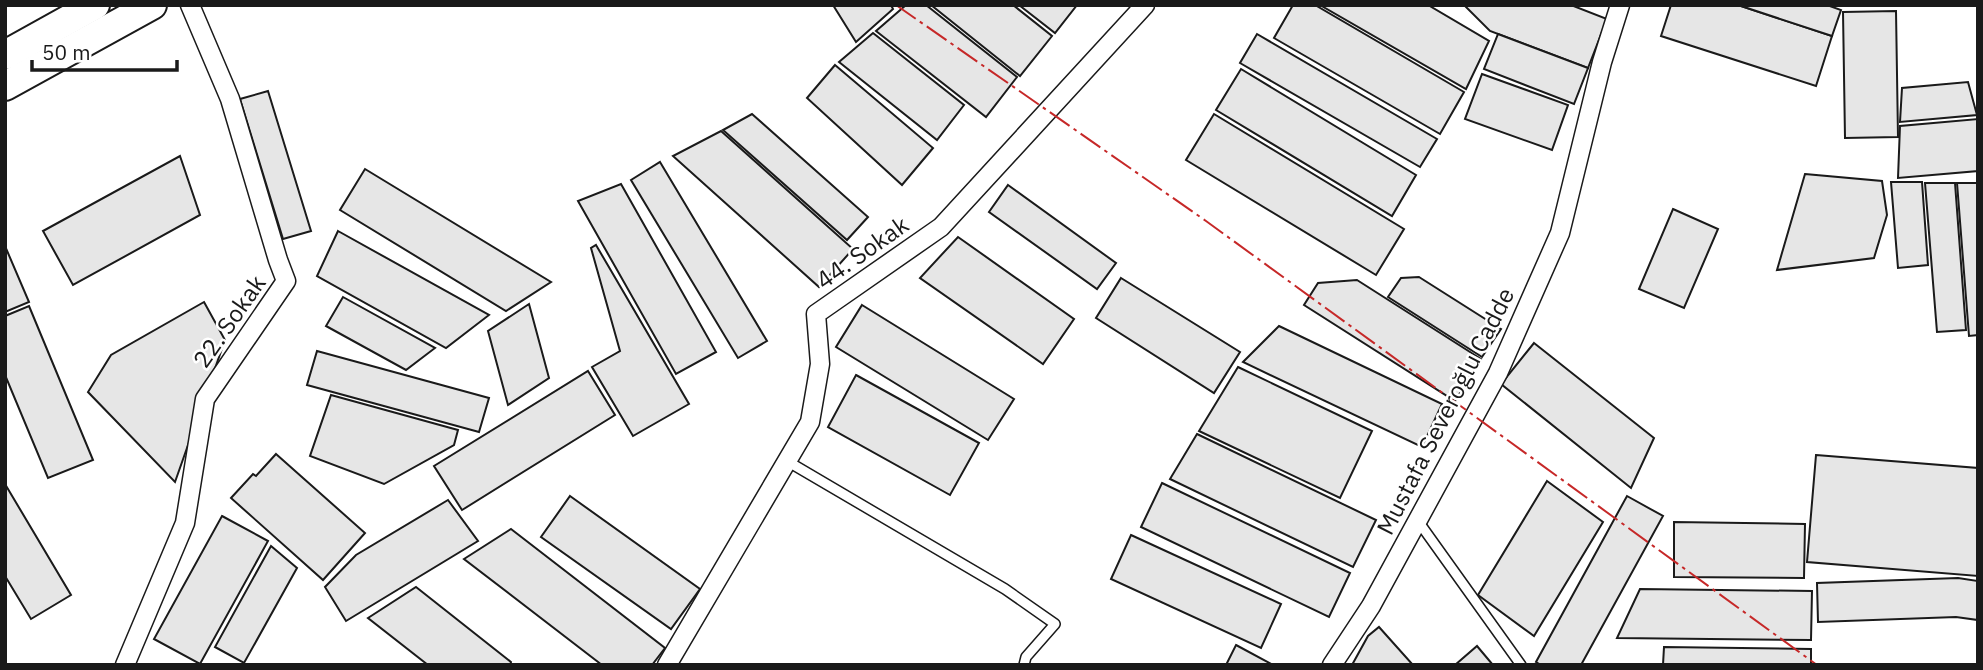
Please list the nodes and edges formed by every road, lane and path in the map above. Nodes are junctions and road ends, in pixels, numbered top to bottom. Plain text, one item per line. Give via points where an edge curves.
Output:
1 (95, 5) edge
2 (152, 5) edge
3 (190, 5) edge
4 (1145, 5) edge
5 (1620, 5) edge
6 (5, 55) edge
7 (5, 86) edge
8 (787, 461) junction
9 (1418, 521) junction
10 (125, 665) edge
11 (667, 665) edge
12 (1024, 665) edge
13 (1332, 665) edge
14 (1521, 665) edge

1 - 6 main road
2 - 7 main road
3 - 10 street, 22. Sokak via 230,99 286,281 205,399 185,523
4 - 8 street, 44. Sokak via 941,227 816,314 820,365 810,422
5 - 9 street, Mustafa Severoğlu Cadde via 1560,233 1498,373
8 - 11 street, 44. Sokak
8 - 12 lane via 1005,589 1055,624
9 - 13 street, Mustafa Severoğlu Cadde
9 - 14 lane

